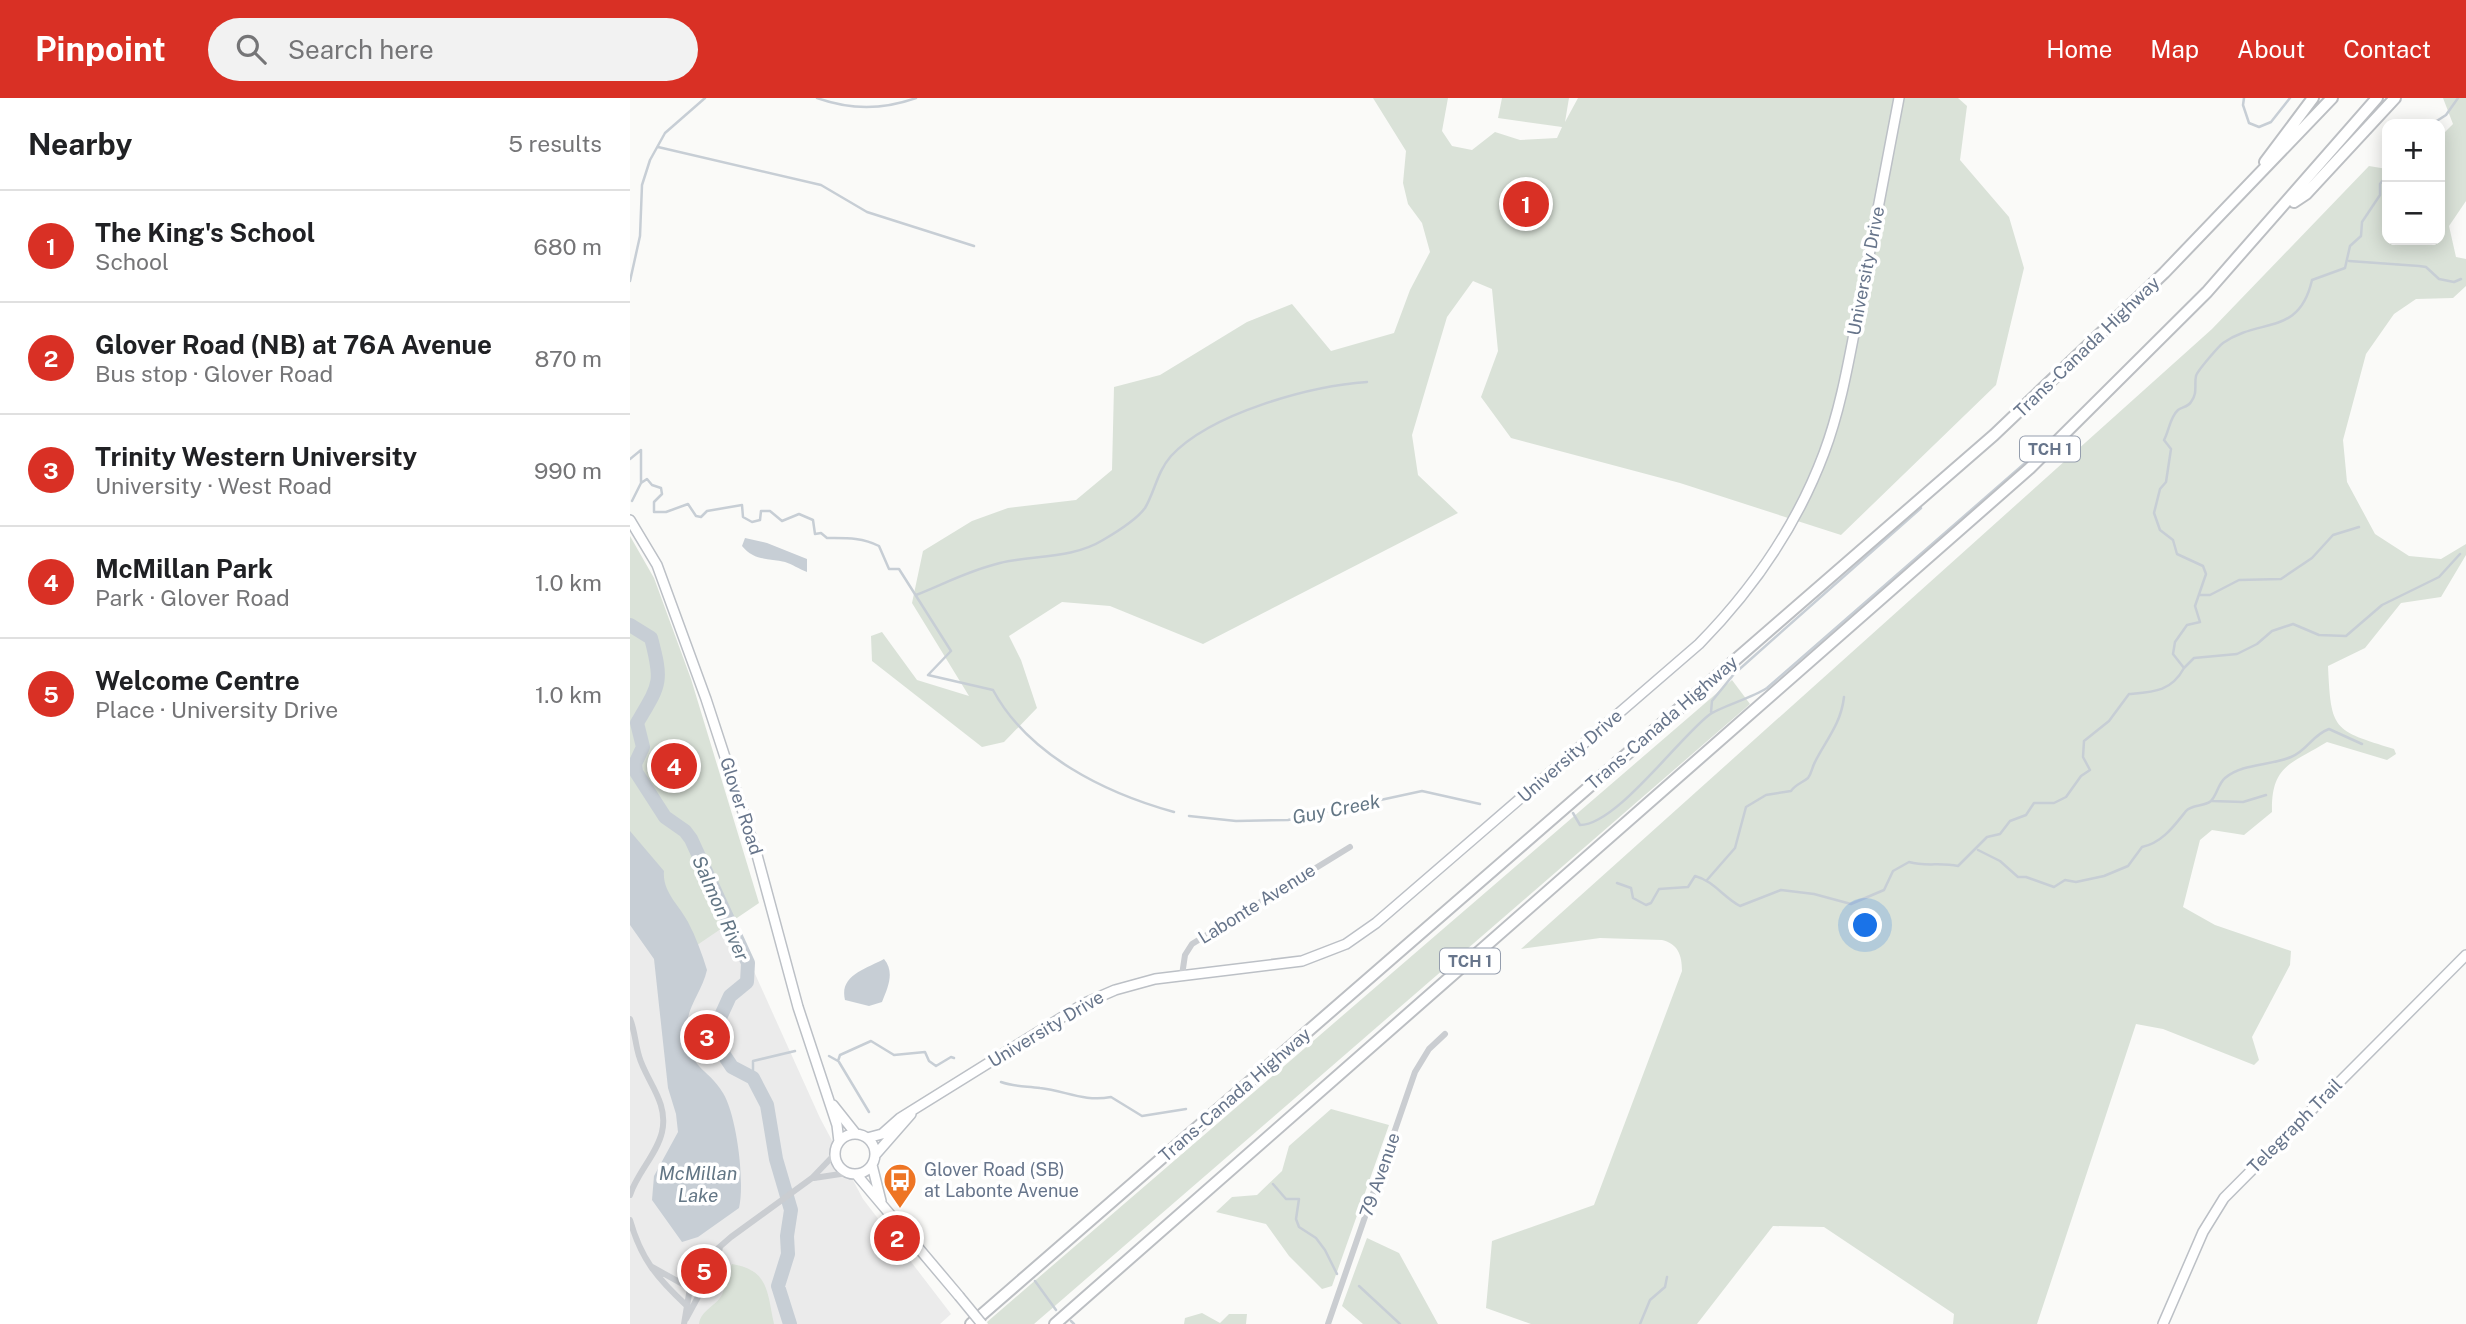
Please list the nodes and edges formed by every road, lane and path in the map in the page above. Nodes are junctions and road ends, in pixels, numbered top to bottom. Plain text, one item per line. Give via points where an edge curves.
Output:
1 (1899, 98) edge
2 (2313, 98) edge
3 (2332, 98) edge
4 (2377, 98) edge
5 (2395, 98) edge
6 (2241, 195) junction
7 (2283, 209) junction
8 (630, 520) edge
9 (1350, 847) dead end
10 (2466, 955) edge
11 (1182, 975) junction
12 (630, 1019) edge
13 (1445, 1034) dead end
14 (830, 1101) junction
15 (914, 1110) junction
16 (856, 1133) junction
17 (867, 1138) junction
18 (839, 1142) junction
19 (835, 1154) junction
20 (876, 1154) junction
21 (872, 1166) junction
22 (852, 1173) junction
23 (811, 1179) junction
24 (630, 1195) edge
25 (882, 1203) junction
26 (630, 1220) edge
27 (720, 1245) junction
28 (651, 1266) junction
29 (690, 1288) junction
30 (686, 1305) junction
31 (683, 1324) edge
32 (971, 1324) edge
33 (982, 1324) edge
34 (1055, 1324) edge
35 (1328, 1324) edge
36 (2163, 1324) edge

1 - 11 street, University Drive via 1832,429 1796,513 1735,604 1685,657 1361,934 1302,961
2 - 6 highway
3 - 6 highway, Trans-Canada Highway / TCH 1
4 - 7 highway, TCH 1
5 - 7 highway via 2306,194
6 - 32 highway, Trans-Canada Highway / TCH 1 via 1955,469
7 - 34 highway, TCH 1 via 2171,330 2030,468
8 - 14 street, Glover Road via 657,565 706,699
9 - 11 street, Labonte Avenue via 1192,944
10 - 36 street, Telegraph Trail via 2224,1198 2203,1232
11 - 15 street, University Drive via 1143,981 1099,996
12 - 24 street via 639,1056 657,1088 663,1124
13 - 35 street, 79 Avenue via 1415,1072
14 - 16 street, Glover Road
14 - 18 street, Glover Road
15 - 17 street, University Drive via 881,1135
15 - 20 street, University Drive
16 - 17 street
16 - 18 street
17 - 20 street
18 - 19 street
19 - 22 street via 838,1165
19 - 23 street
20 - 21 street
21 - 22 street
21 - 25 street
22 - 23 street
22 - 25 street
23 - 27 street
25 - 33 street, bridge
26 - 28 street via 636,1244
27 - 29 street via 700,1264
27 - 31 street via 717,1262
28 - 29 street
28 - 30 street via 655,1277
29 - 30 street
30 - 31 street

